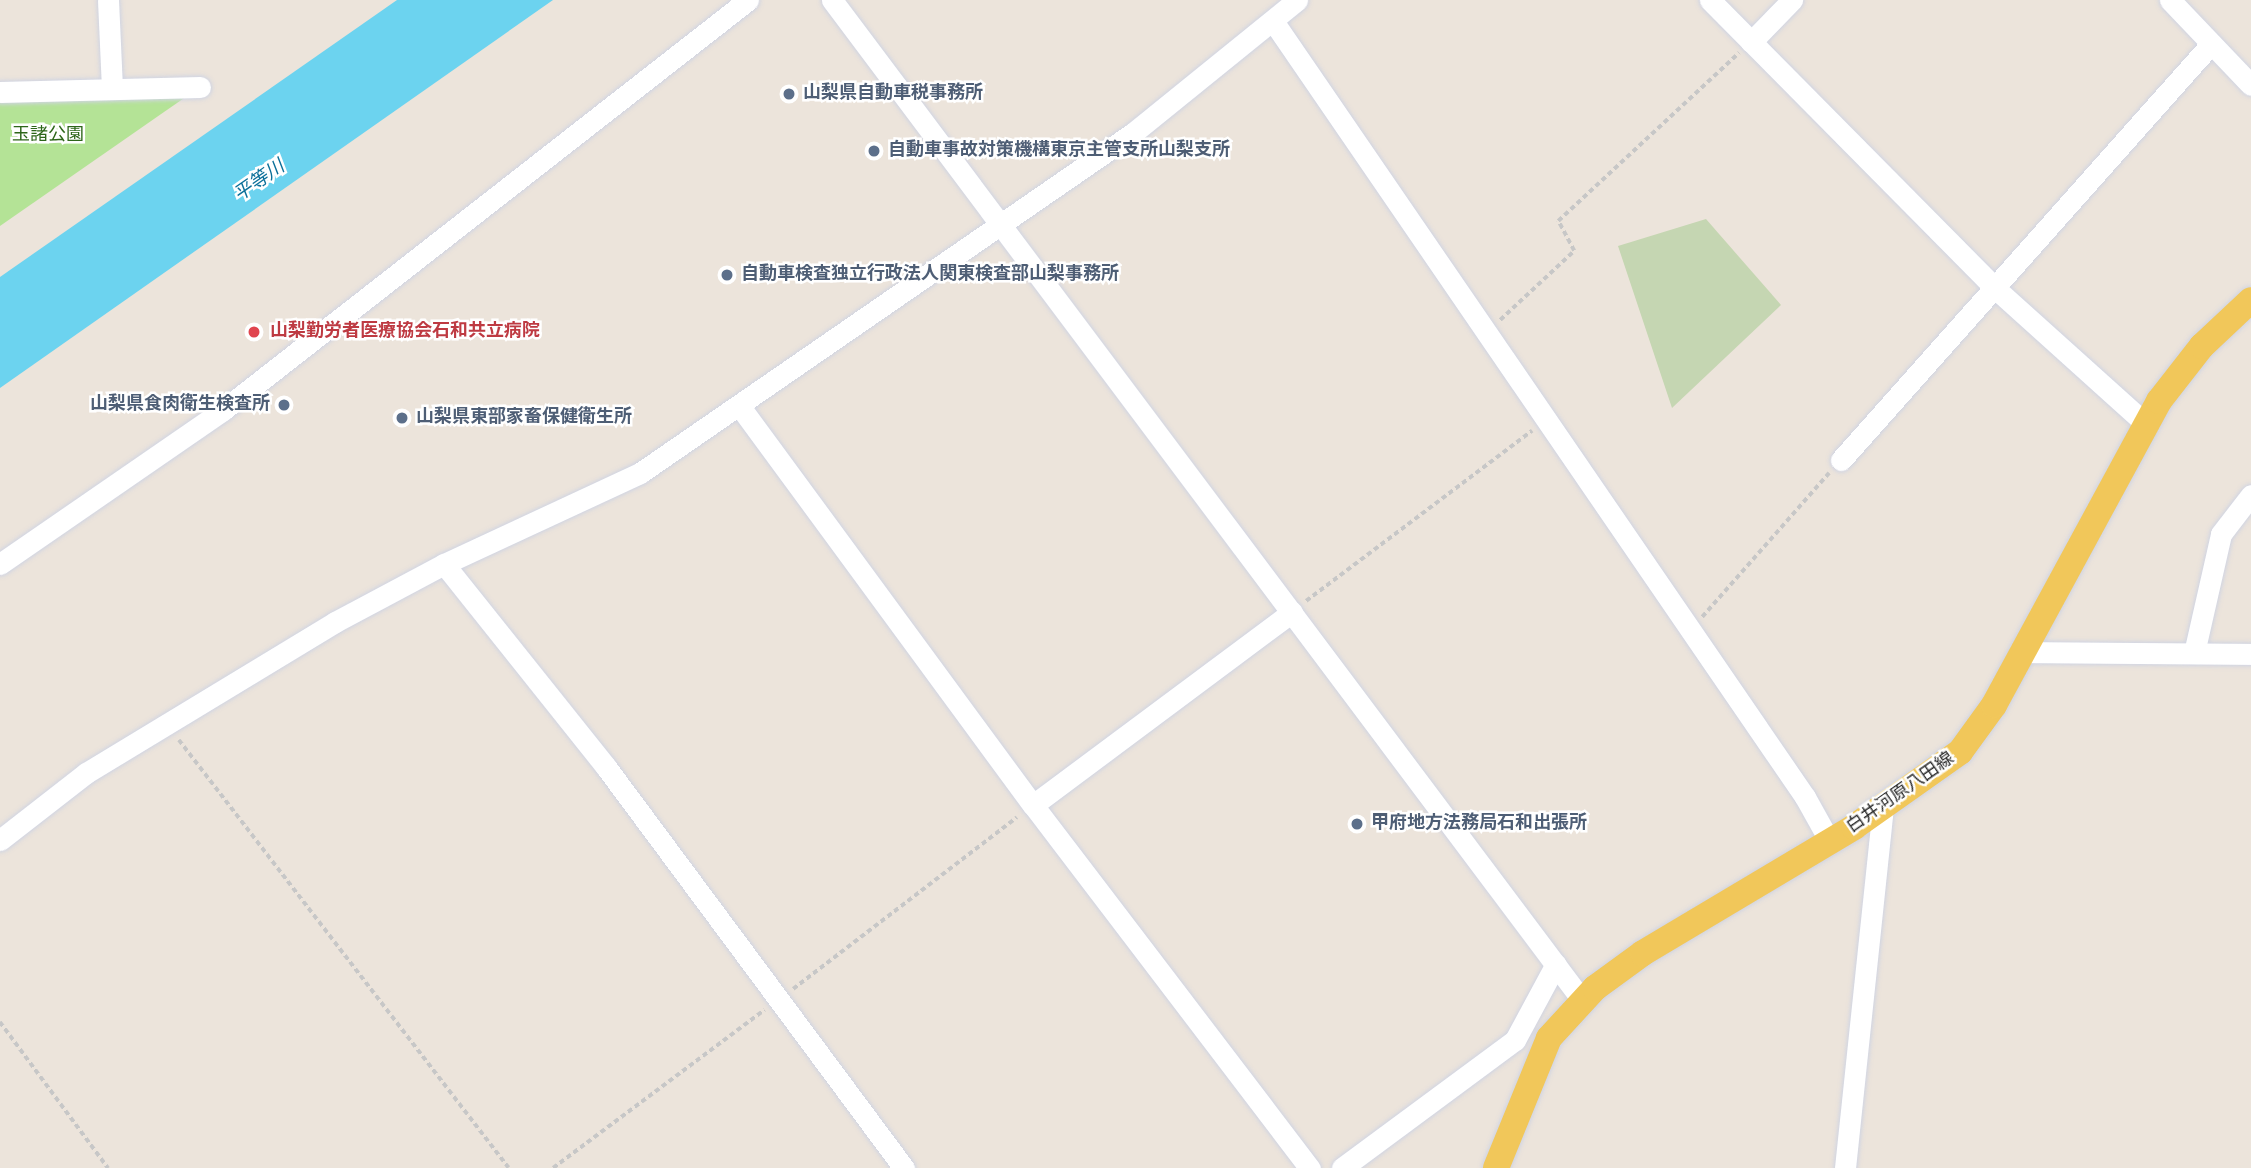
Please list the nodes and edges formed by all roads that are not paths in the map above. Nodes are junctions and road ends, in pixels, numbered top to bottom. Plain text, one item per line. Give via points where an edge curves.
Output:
1 (108, 0) edge
2 (748, 0) edge
3 (832, 0) edge
4 (1297, 0) edge
5 (1710, 0) edge
6 (1792, 0) edge
7 (2170, 0) edge
8 (1273, 21) junction
9 (1751, 43) junction
10 (2211, 44) junction
11 (0, 75) edge
12 (2251, 85) edge
13 (112, 86) junction
14 (200, 87) dead end
15 (0, 92) edge
16 (1003, 227) junction
17 (1996, 289) junction
18 (2251, 300) edge
19 (741, 408) junction
20 (2145, 423) junction
21 (1841, 460) road end
22 (2251, 495) edge
23 (0, 564) edge
24 (444, 564) junction
25 (1292, 612) junction
26 (2023, 652) junction
27 (2194, 653) junction
28 (2251, 654) edge
29 (1033, 805) junction
30 (1883, 808) junction
31 (0, 840) edge
32 (1830, 842) junction
33 (1556, 964) junction
34 (1582, 1000) junction
35 (904, 1168) edge
36 (1310, 1168) edge
37 (1342, 1168) edge
38 (1496, 1168) edge
39 (1845, 1168) edge

1 - 13 street
2 - 23 street via 223,410
3 - 16 street
4 - 8 street
5 - 9 street
6 - 9 street
7 - 10 street
8 - 16 street via 1133,133
8 - 32 street via 1805,797
9 - 17 street
10 - 12 street
10 - 17 street
11 - 15 street
13 - 14 street
13 - 15 street
16 - 19 street
16 - 25 street
17 - 20 street
17 - 21 street
18 - 20 main road, 白井河原八田線 via 2176,376
19 - 24 street via 640,474
19 - 29 street
20 - 26 main road, 白井河原八田線
22 - 27 street via 2221,534
24 - 31 street via 335,622 86,773
24 - 35 street via 606,767
25 - 29 street
25 - 33 street
26 - 27 street
26 - 30 main road, 白井河原八田線 via 1961,752
27 - 28 street
29 - 36 street
30 - 32 main road, 白井河原八田線
30 - 39 street
32 - 34 main road, 白井河原八田線 via 1643,953
33 - 34 street
33 - 37 street via 1515,1040
34 - 38 main road, 白井河原八田線 via 1549,1038

